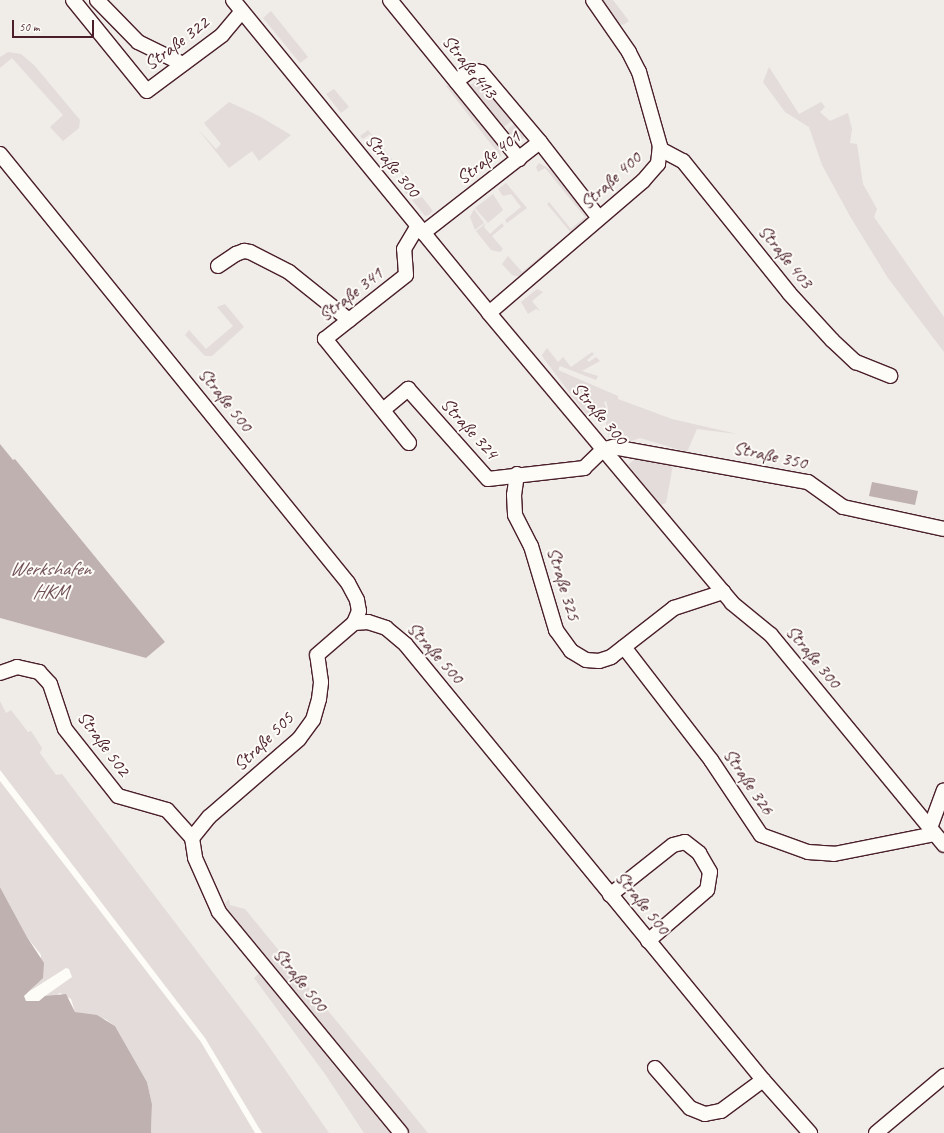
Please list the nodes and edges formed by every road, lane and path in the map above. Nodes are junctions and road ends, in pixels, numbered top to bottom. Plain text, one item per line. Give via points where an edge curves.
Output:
1 (73, 0) edge
2 (97, 0) edge
3 (390, 0) edge
4 (593, 0) edge
5 (238, 5) edge
6 (183, 64) junction
7 (456, 82) junction
8 (540, 142) junction
9 (660, 149) junction
10 (0, 154) edge
11 (518, 158) junction
12 (599, 218) junction
13 (420, 230) junction
14 (218, 266) dead end
15 (489, 313) junction
16 (349, 320) junction
17 (890, 376) dead end
18 (383, 410) junction
19 (409, 443) dead end
20 (604, 449) junction
21 (517, 474) junction
22 (944, 528) edge
23 (723, 592) junction
24 (354, 623) junction
25 (624, 647) junction
26 (0, 673) edge
27 (944, 790) edge
28 (932, 831) junction
29 (192, 838) junction
30 (944, 846) edge
31 (610, 895) junction
32 (648, 941) junction
33 (655, 1068) dead end
34 (944, 1076) edge
35 (762, 1080) junction
36 (401, 1133) edge
37 (810, 1133) edge
38 (876, 1133) edge

1 - 6 street, Straße 322 via 147,91
2 - 6 street via 138,42
3 - 7 street, Straße 413
4 - 9 street, Straße 400 via 629,52 639,72
5 - 6 street, Straße 322 via 222,35
5 - 13 street, Straße 300
7 - 8 street via 472,70 481,72
7 - 11 street, Straße 413
8 - 11 street, Straße 401
8 - 12 street, Straße 401
9 - 12 street, Straße 400 via 658,164 651,173
9 - 17 street, Straße 403 via 683,161 789,293 832,340 856,362
10 - 24 street, Straße 500 via 348,583 355,595 359,611
11 - 13 street, Straße 401
12 - 15 street, Straße 400
13 - 15 street, Straße 300
13 - 16 street, Straße 341 via 404,249 406,275
14 - 16 street via 244,250 250,252 289,272
15 - 20 street, Straße 300
16 - 18 street, Straße 341 via 325,339
18 - 19 street, Straße 341
18 - 21 street, Straße 324 via 408,389 488,479
20 - 21 street, Straße 324 via 584,468
20 - 22 street, Straße 350 via 613,447 808,482 843,507
20 - 23 street, Straße 300
21 - 25 street, Straße 325 via 515,515 531,546 556,630 571,651 586,660 599,661 612,657
23 - 25 street, Straße 325 via 674,608
23 - 28 street, Straße 300 via 770,635
24 - 29 street, Straße 505 via 317,654 322,682 319,700 313,720 299,739 209,817
24 - 31 street, Straße 500 via 368,622 386,628 406,645
25 - 28 street, Straße 326 via 706,754 761,835 808,852 834,854
26 - 29 street, Straße 502 via 17,667 39,672 50,684 65,729 113,792 118,796 167,810
27 - 28 street
28 - 30 street, Straße 300
29 - 36 street, Straße 500 via 195,858 219,912
31 - 32 street, Straße 500
31 - 32 street via 673,845 684,842 699,853 710,872 707,890
32 - 35 street, Straße 500
33 - 35 street via 690,1108 705,1114 721,1111
34 - 38 street
35 - 37 street, Straße 500

